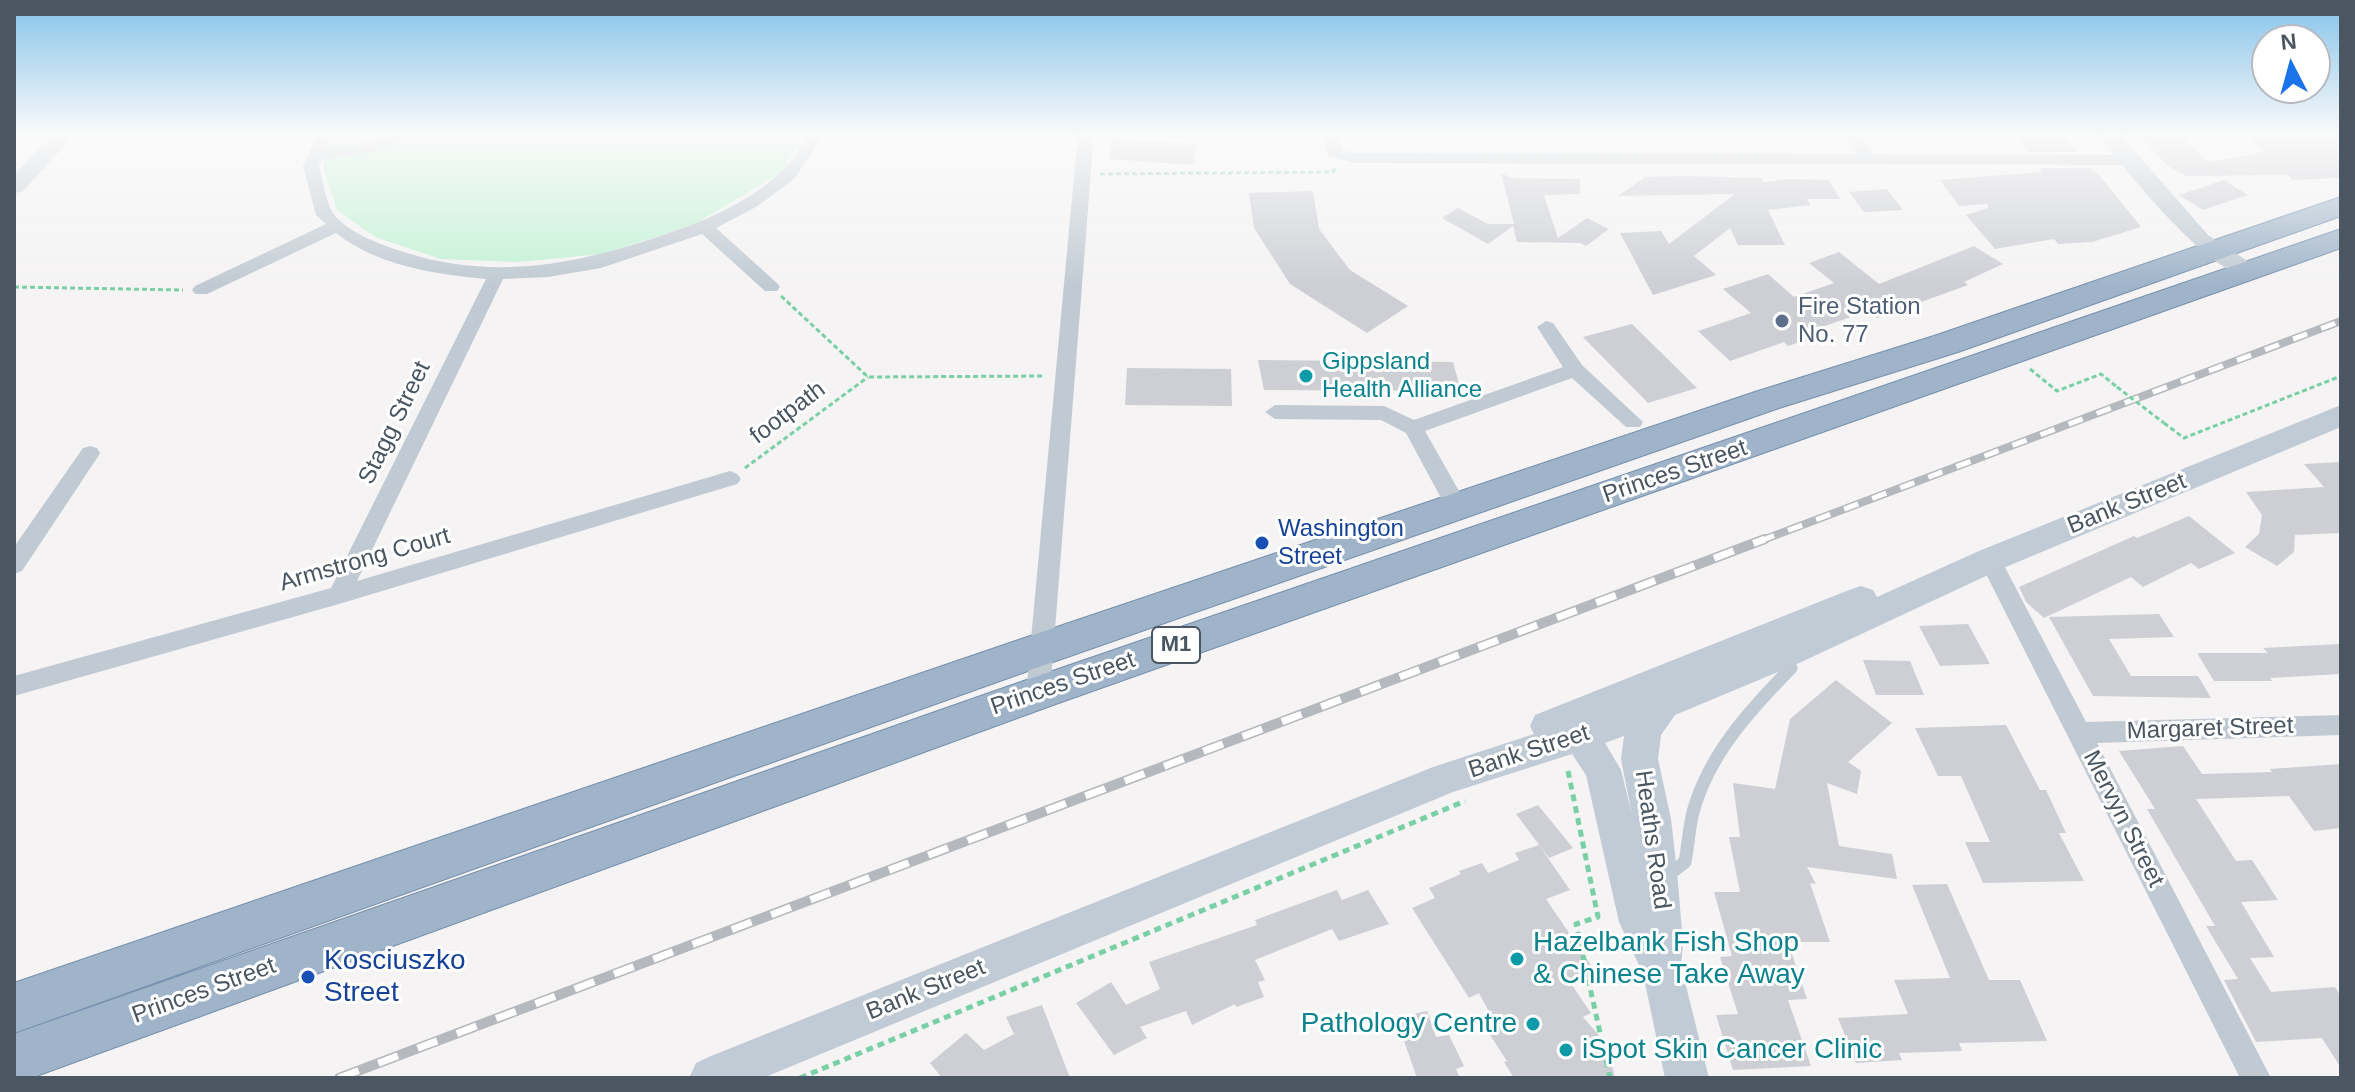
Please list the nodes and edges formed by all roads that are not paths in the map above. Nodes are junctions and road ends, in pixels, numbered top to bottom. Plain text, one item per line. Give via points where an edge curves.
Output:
1 (316, 184) edge
2 (776, 184) edge
3 (1080, 184) edge
4 (2151, 184) edge
5 (2341, 206) edge
6 (338, 225) junction
7 (705, 227) junction
8 (2341, 238) edge
9 (2213, 249) junction
10 (2247, 271) junction
11 (497, 274) junction
12 (771, 287) road end
13 (201, 290) road end
14 (1546, 327) dead end
15 (1575, 370) junction
16 (1275, 412) dead end
17 (2341, 415) edge
18 (1633, 422) dead end
19 (1413, 428) junction
20 (90, 453) dead end
21 (730, 479) road end
22 (1457, 507) junction
23 (1990, 560) junction
24 (14, 565) edge
25 (339, 595) junction
26 (1039, 650) junction
27 (1785, 654) junction
28 (14, 686) edge
29 (1038, 693) junction
30 (1664, 703) junction
31 (2341, 725) edge
32 (2079, 733) junction
33 (1584, 734) junction
34 (1639, 756) junction
35 (1658, 873) junction
36 (1663, 972) junction
37 (14, 1008) edge
38 (14, 1059) edge
39 (711, 1078) edge
40 (1687, 1078) edge
41 (2256, 1078) edge

1 - 6 street via 325,215
2 - 7 street
3 - 26 street
4 - 9 street
5 - 9 highway, Princes Street / M1
6 - 11 street via 363,245 435,268
6 - 13 street
7 - 11 street via 601,262
7 - 12 street
8 - 10 highway, Princes Street / M1
9 - 10 street
9 - 22 highway, Princes Street / M1
10 - 29 highway, Princes Street / M1
11 - 25 street, Stagg Street
14 - 15 street
15 - 18 street
15 - 19 street
16 - 19 street via 1384,413
17 - 23 main road, Bank Street
19 - 22 street
20 - 24 street
21 - 25 street, Armstrong Court
22 - 26 highway, Princes Street / M1
23 - 27 main road, Bank Street
23 - 32 street, Mervyn Street
23 - 33 main road via 1797,622
25 - 28 street, Armstrong Court
26 - 29 street
26 - 37 highway, Princes Street / M1
27 - 30 main road, Bank Street
27 - 35 lane via 1791,668 1741,719 1712,762 1693,812 1685,862 1672,872
29 - 38 highway, Princes Street / M1
30 - 33 main road, Bank Street
30 - 34 main road, Heaths Road via 1646,729
31 - 32 street, Margaret Street
32 - 41 street, Mervyn Street
33 - 34 main road
33 - 36 main road, Heaths Road via 1603,770 1639,922
33 - 39 main road, Bank Street via 1462,787
34 - 35 main road, Heaths Road
35 - 36 main road, Heaths Road
36 - 40 main road

